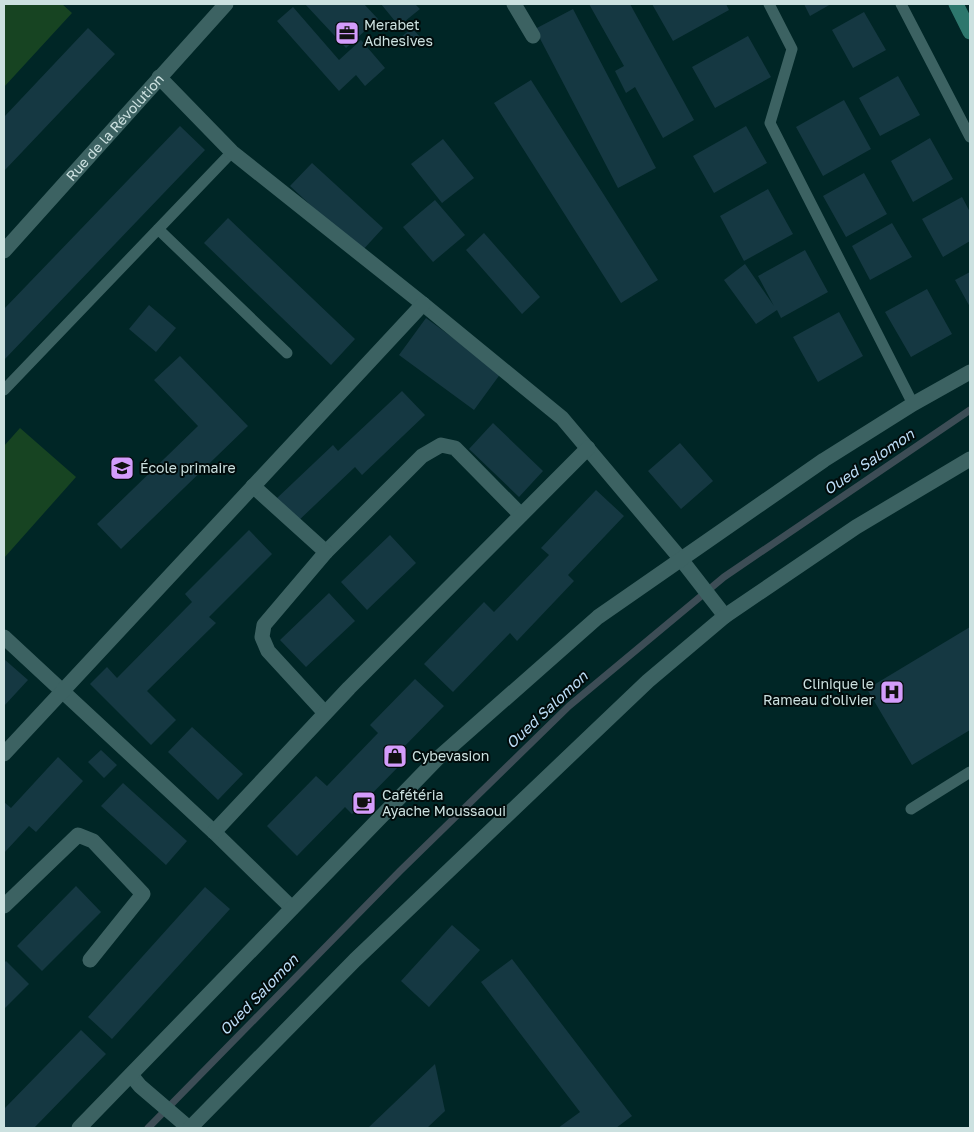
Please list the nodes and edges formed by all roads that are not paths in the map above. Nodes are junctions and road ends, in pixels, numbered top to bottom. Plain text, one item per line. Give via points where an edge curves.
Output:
1 (226, 4) edge
2 (514, 4) edge
3 (769, 4) edge
4 (901, 4) edge
5 (956, 4) edge
6 (970, 32) edge
7 (533, 36) dead end
8 (159, 77) junction
9 (970, 136) edge
10 (232, 152) junction
11 (158, 229) junction
12 (4, 251) edge
13 (423, 304) junction
14 (287, 353) dead end
15 (970, 372) edge
16 (4, 390) edge
17 (913, 404) junction
18 (588, 448) junction
19 (970, 458) edge
20 (253, 486) junction
21 (521, 515) junction
22 (326, 552) junction
23 (680, 558) junction
24 (725, 616) junction
25 (4, 637) edge
26 (61, 692) junction
27 (325, 713) junction
28 (4, 754) edge
29 (970, 772) edge
30 (911, 809) dead end
31 (214, 832) junction
32 (4, 906) edge
33 (292, 908) junction
34 (90, 960) dead end
35 (136, 1081) junction
36 (186, 1125) edge
37 (79, 1128) edge

1 - 8 street, Rue de la Révolution
2 - 7 street
3 - 17 lane via 792,49 770,123
4 - 9 lane
5 - 6 street
8 - 10 street
8 - 12 street, Rue de la Révolution
10 - 11 lane
10 - 13 street
11 - 14 lane
11 - 16 lane
13 - 18 street via 562,418
13 - 20 street
15 - 17 street
17 - 23 street
18 - 21 street
18 - 23 street
19 - 24 street via 856,527
20 - 22 street
20 - 26 street
21 - 22 street via 455,448 441,445 422,456
21 - 27 street
22 - 27 street via 264,625 262,637 268,651
23 - 24 street
23 - 33 street via 598,616 437,759
24 - 36 street via 648,681 354,960
25 - 26 street
26 - 28 street
26 - 31 street
27 - 31 street
29 - 30 lane
31 - 33 street
32 - 34 street via 78,835 93,841 143,894
33 - 35 street
35 - 36 street
35 - 37 street

